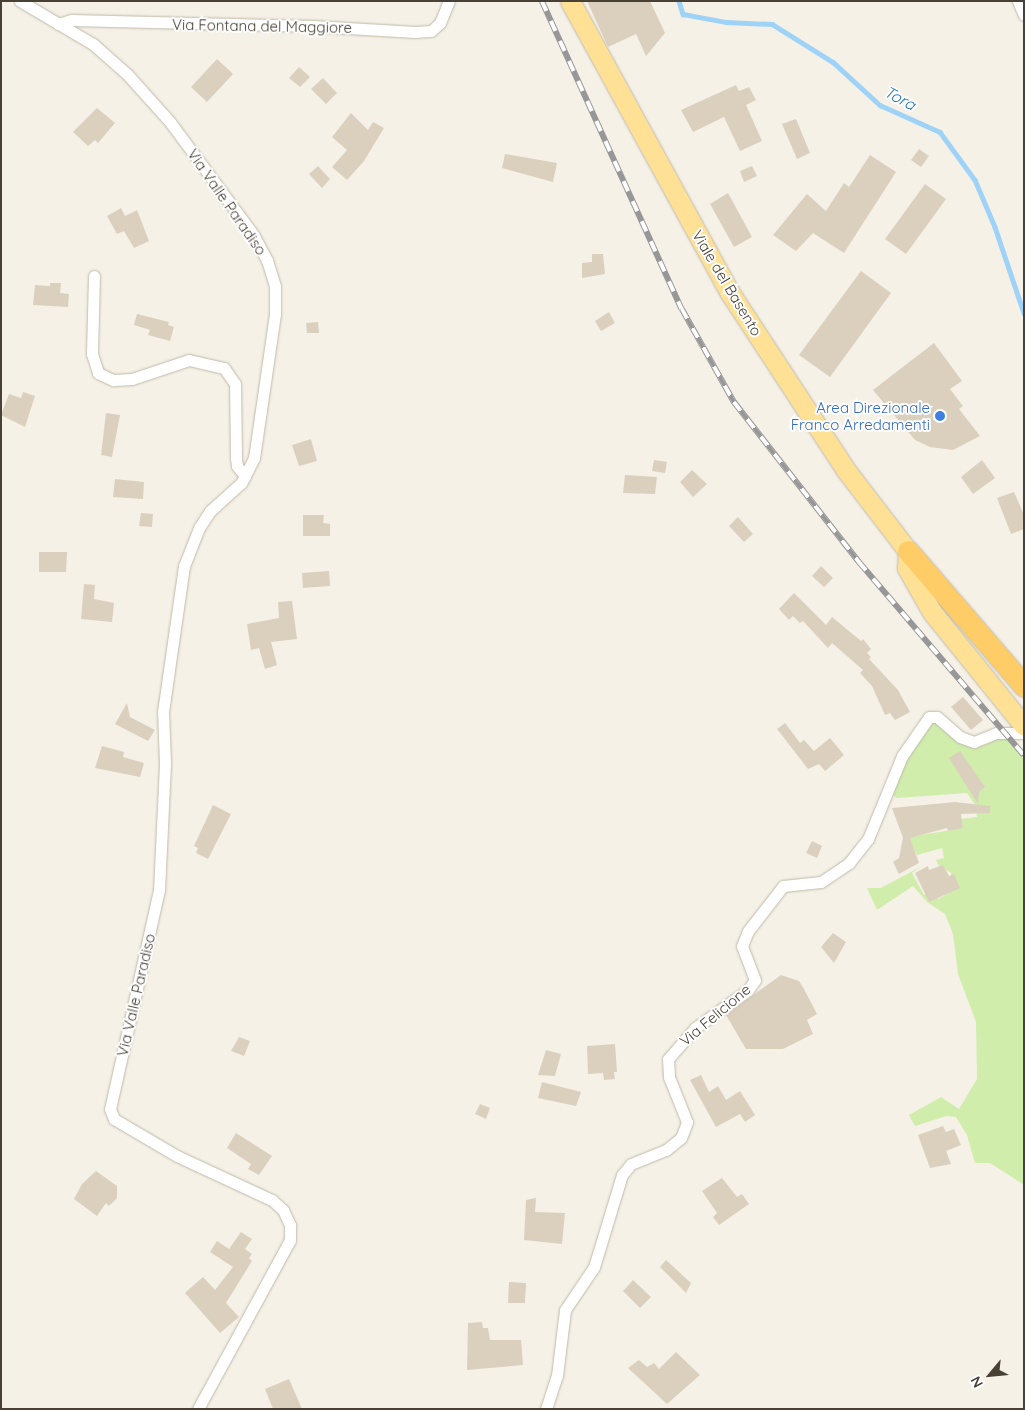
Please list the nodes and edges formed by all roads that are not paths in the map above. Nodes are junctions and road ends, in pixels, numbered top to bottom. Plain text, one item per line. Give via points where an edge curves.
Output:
1 (20, 1) edge
2 (449, 1) edge
3 (570, 1) edge
4 (1018, 1) edge
5 (1024, 15) edge
6 (58, 24) junction
7 (94, 276) dead end
8 (245, 476) junction
9 (908, 551) junction
10 (1024, 686) edge
11 (1020, 731) edge
12 (198, 1409) edge
13 (546, 1409) edge

1 - 6 street, Via Valle Paradiso
2 - 6 street, Via Fontana del Maggiore via 440,23 431,31 415,32 71,20
3 - 9 main road, Viale del Basento via 730,293 845,469
4 - 5 street
6 - 8 street, Via Valle Paradiso via 93,44 170,122 253,234 268,260 275,286 274,314 254,458
7 - 8 street via 92,354 98,373 112,380 132,379 189,360 224,368 235,384 236,458
8 - 12 street, Via Valle Paradiso via 199,528 184,566 164,694 165,764 159,890 110,1109 114,1119 176,1156 272,1200 283,1210 290,1225 290,1240
9 - 10 highway
9 - 11 main road via 907,568 932,612
11 - 13 street, Via Felicione via 996,733 974,742 960,737 937,717 929,717 902,756 868,839 849,862 821,882 784,886 748,931 742,946 755,980 748,990 695,1028 668,1060 669,1077 687,1122 681,1138 666,1150 631,1164 622,1175 594,1267 565,1310 557,1376

